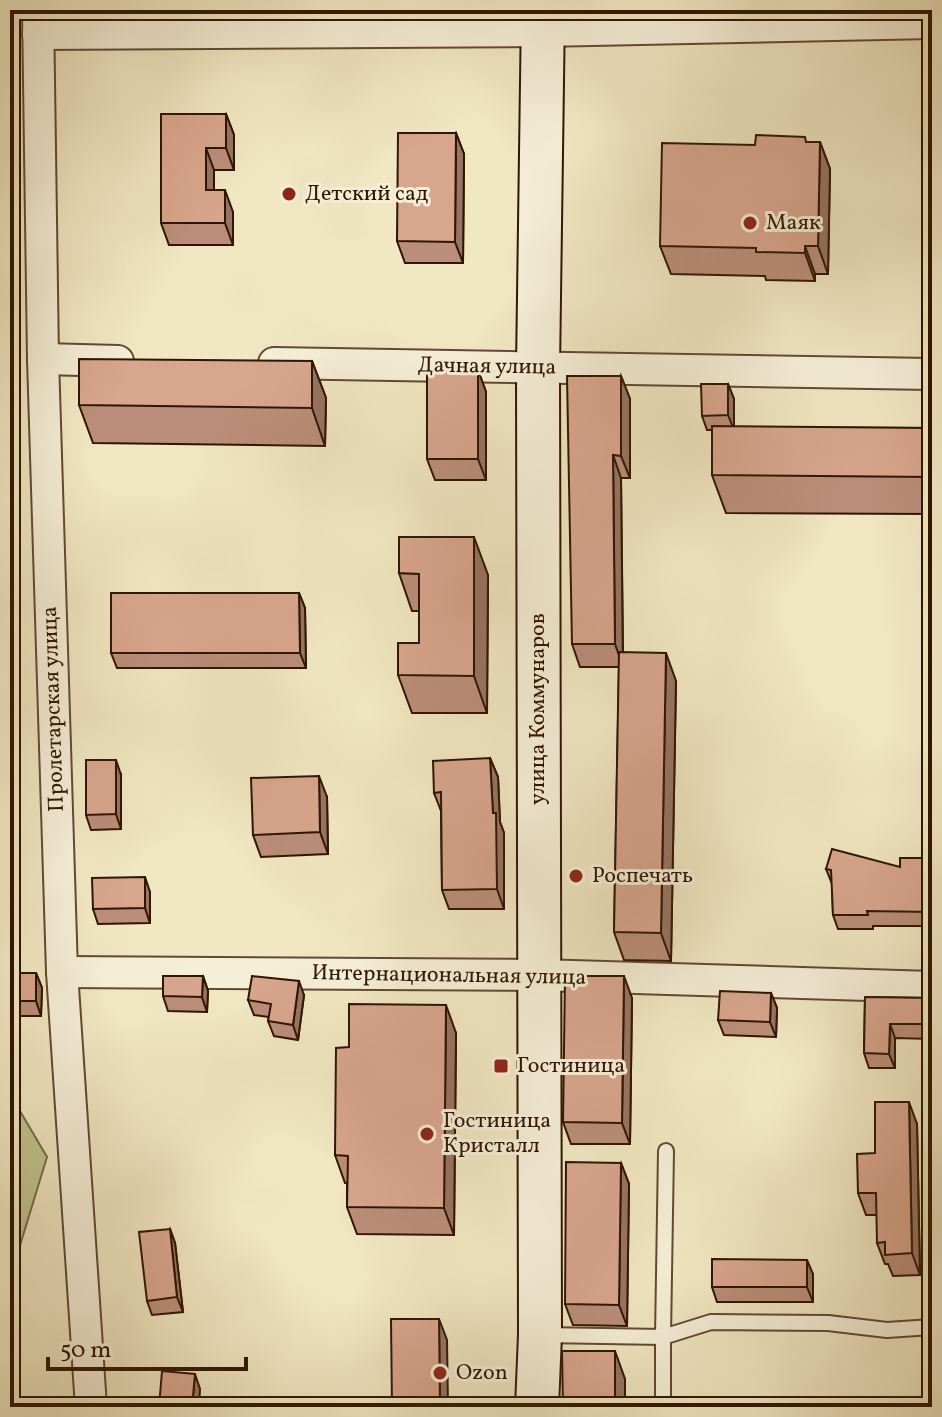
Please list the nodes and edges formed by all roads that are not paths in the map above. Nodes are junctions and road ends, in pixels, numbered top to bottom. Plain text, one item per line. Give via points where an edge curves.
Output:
1 (543, 20) edge
2 (38, 22) edge
3 (932, 23) edge
4 (43, 359) junction
5 (138, 361) edge
6 (250, 363) edge
7 (538, 368) junction
8 (932, 374) edge
9 (62, 972) junction
10 (539, 975) junction
11 (932, 987) edge
12 (666, 1151) dead end
13 (932, 1284) edge
14 (540, 1335) junction
15 (663, 1337) junction
16 (91, 1407) edge
17 (537, 1407) edge
18 (663, 1407) edge

1 - 2 street
1 - 3 street
1 - 7 main road, улица Коммунаров
2 - 4 street, Пролетарская улица
4 - 5 street
4 - 9 street, Пролетарская улица
6 - 7 street, Дачная улица
7 - 8 street, Дачная улица
7 - 10 main road, улица Коммунаров
9 - 10 street, Интернациональная улица
9 - 16 street, Пролетарская улица
10 - 11 street, Интернациональная улица
10 - 14 main road, улица Коммунаров
12 - 15 lane
13 - 15 lane via 932,1327 887,1330 828,1323 711,1322
14 - 15 lane
14 - 17 main road, улица Коммунаров
15 - 18 lane

